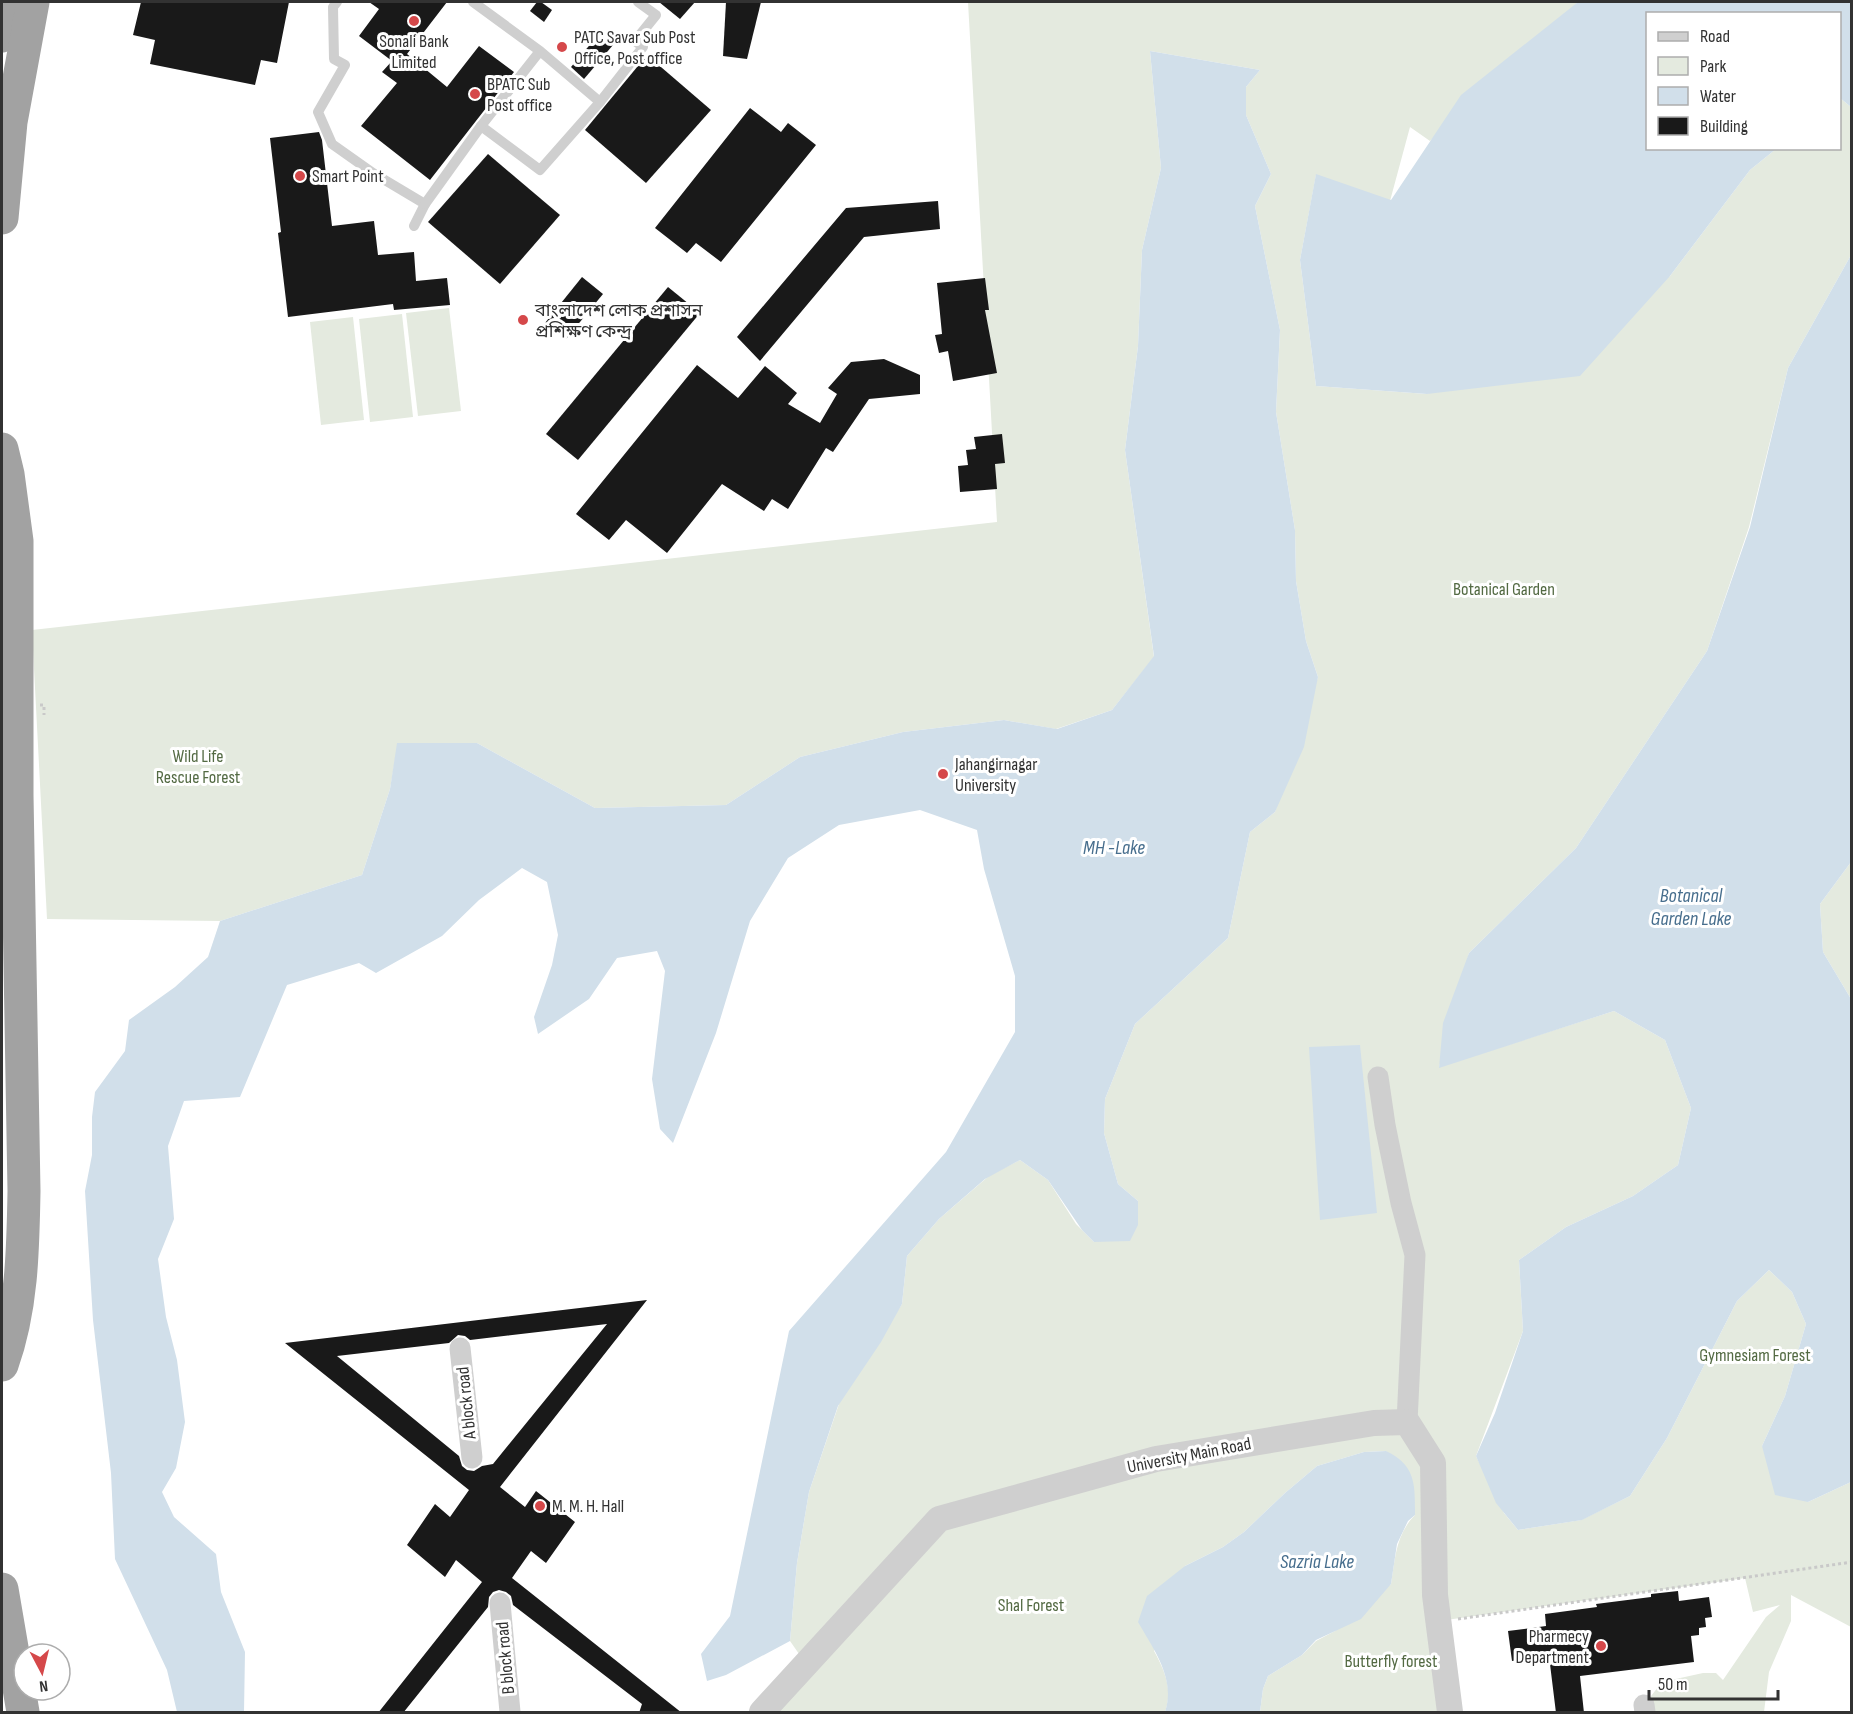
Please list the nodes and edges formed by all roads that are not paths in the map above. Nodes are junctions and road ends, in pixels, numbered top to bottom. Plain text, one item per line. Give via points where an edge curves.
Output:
1 (9, 2) edge
2 (33, 2) edge
3 (337, 2) edge
4 (473, 2) edge
5 (638, 2) edge
6 (2, 36) edge
7 (540, 51) junction
8 (600, 102) junction
9 (481, 126) junction
10 (424, 204) junction
11 (2, 218) edge
12 (414, 226) dead end
13 (2, 449) edge
14 (1378, 1077) dead end
15 (460, 1348) dead end
16 (2, 1365) edge
17 (1407, 1422) junction
18 (472, 1458) dead end
19 (2, 1588) edge
20 (500, 1603) dead end
21 (23, 1713) edge
22 (510, 1713) edge
23 (762, 1713) edge
24 (1450, 1713) edge

1 - 6 highway
2 - 11 highway via 11,122
3 - 10 lane via 333,7 334,59 345,65 318,112 332,144
4 - 7 lane
5 - 8 lane via 656,15 635,41 643,47
7 - 8 lane
7 - 9 lane
8 - 9 lane via 540,170
9 - 10 lane
10 - 12 lane
13 - 16 highway via 17,542 24,1191 20,1298
14 - 17 street via 1415,1255
15 - 18 street, A block road
17 - 23 street, University Main Road via 1374,1423 1156,1459 939,1519
17 - 24 street via 1433,1463 1435,1595
19 - 21 highway
20 - 22 street, B block road

